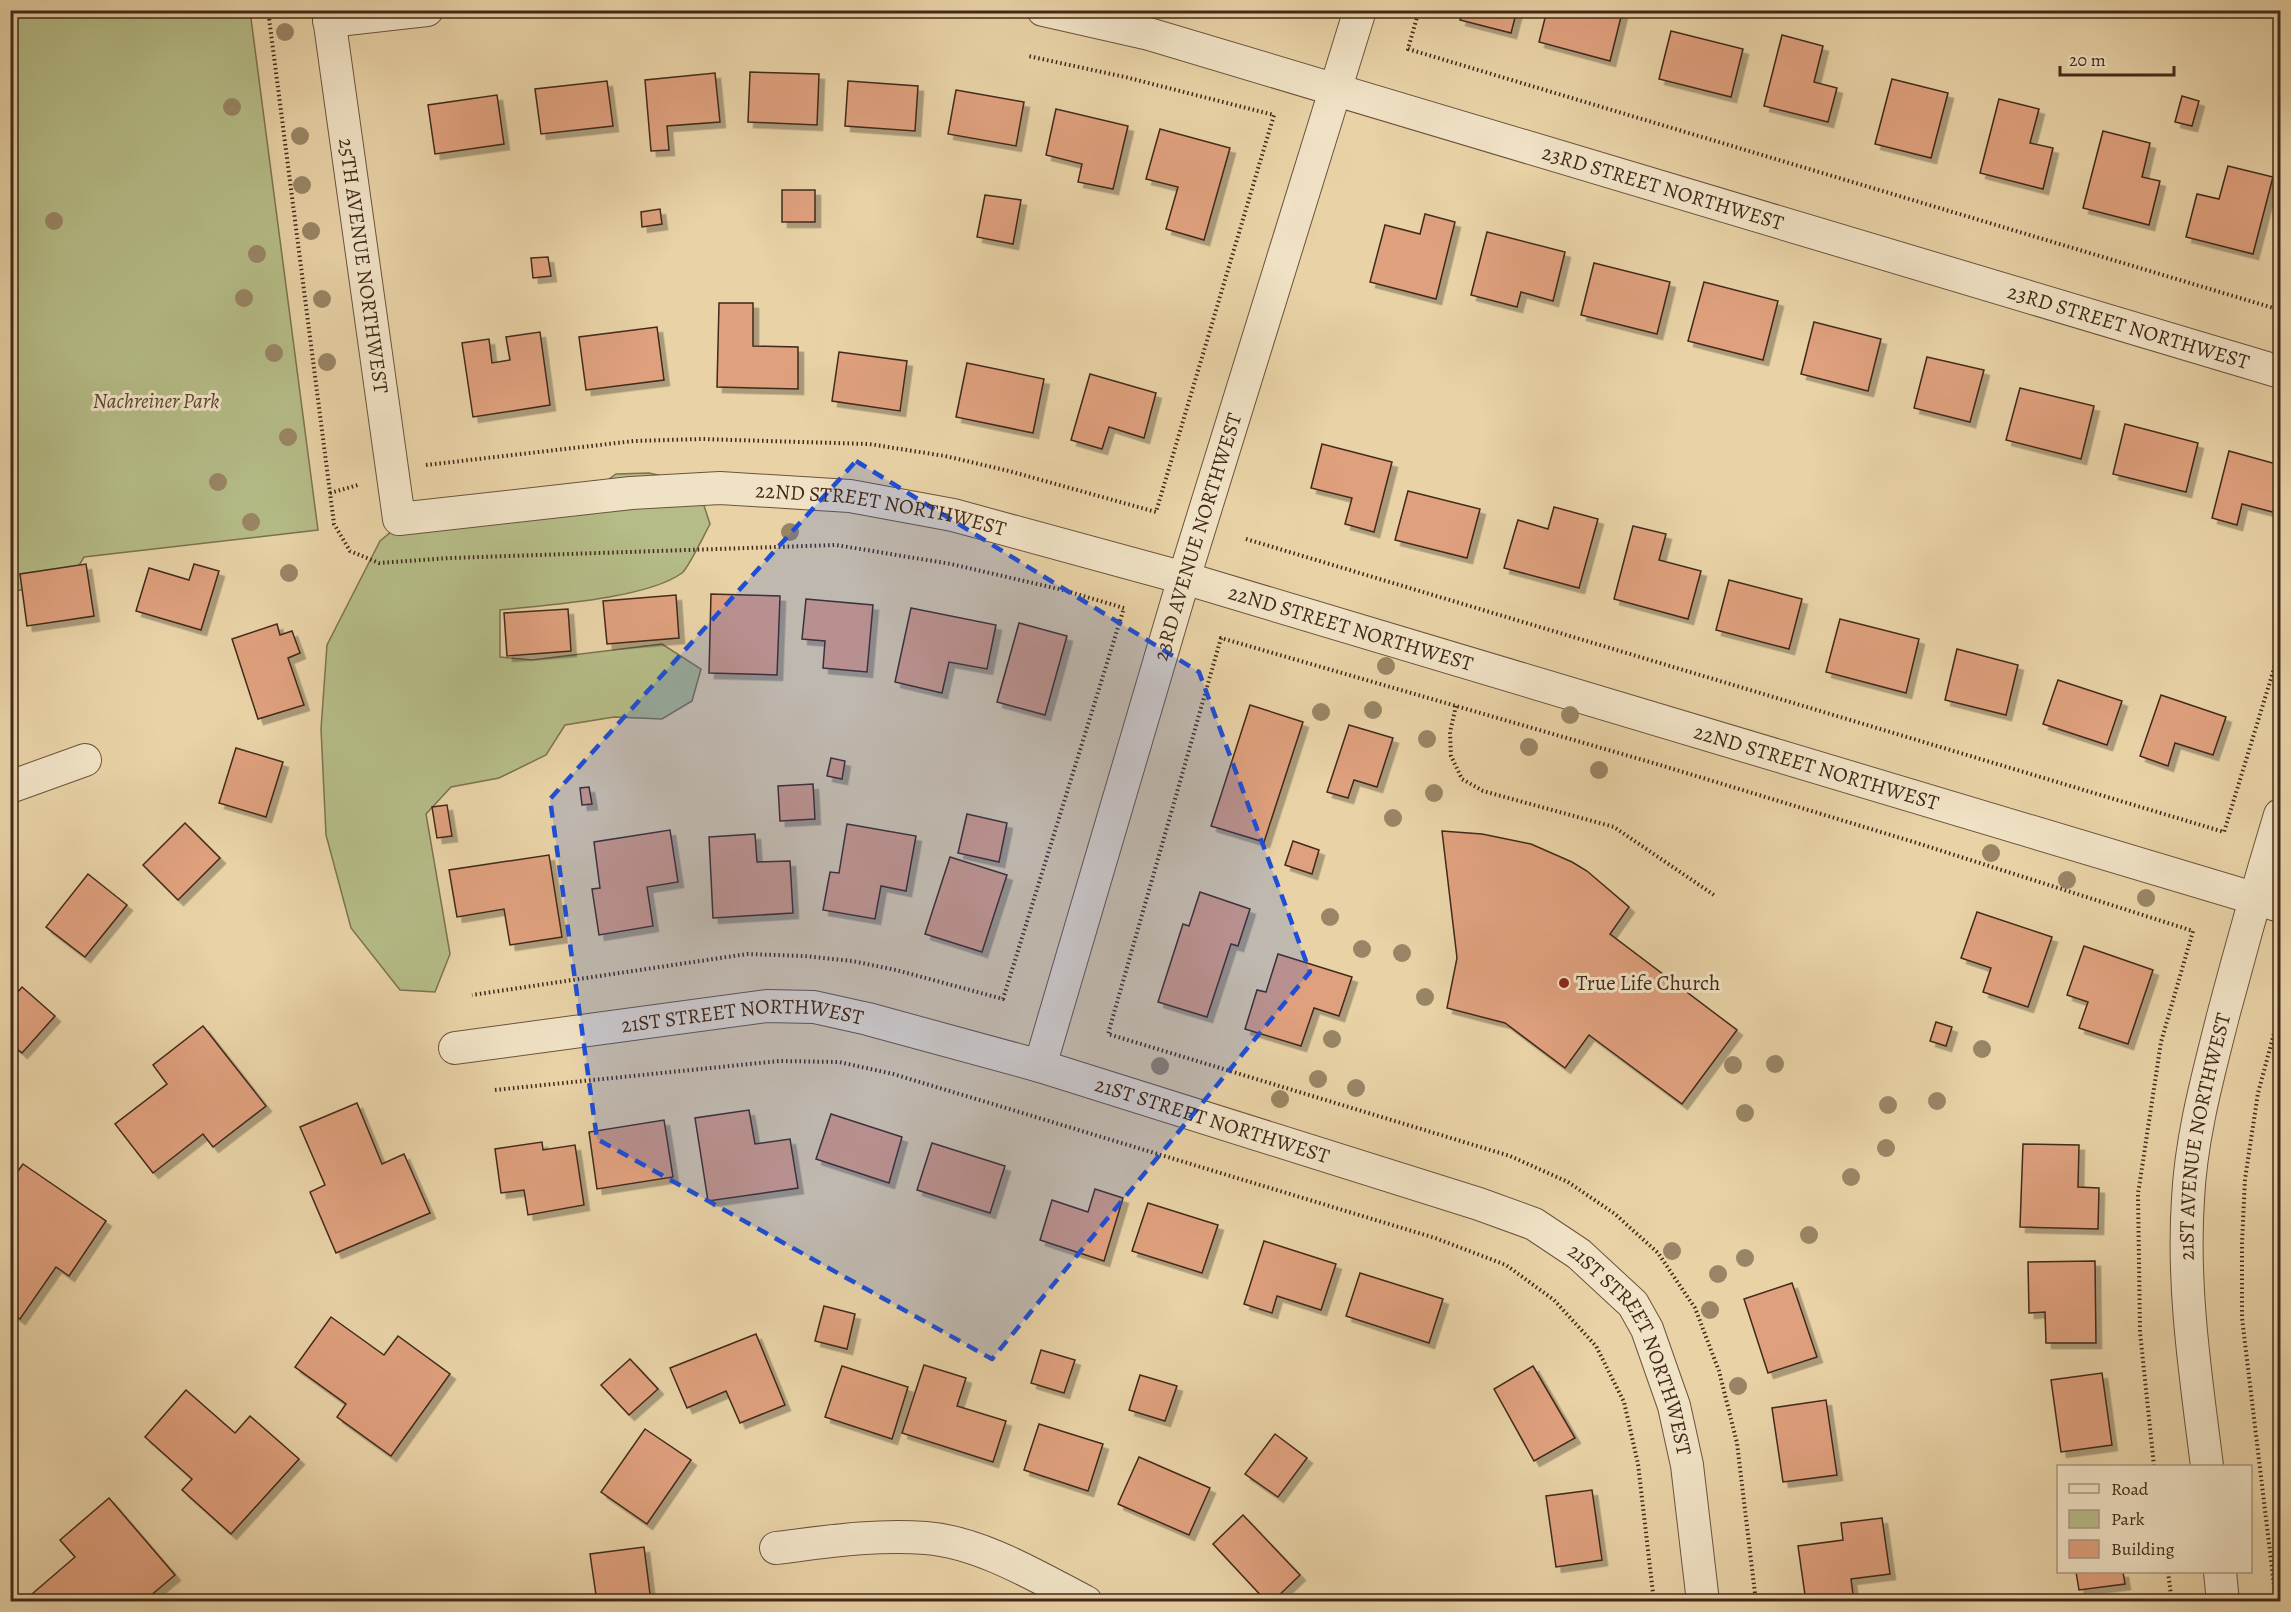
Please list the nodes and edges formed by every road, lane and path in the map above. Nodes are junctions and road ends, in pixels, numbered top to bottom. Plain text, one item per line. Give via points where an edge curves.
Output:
1 (268, 10) edge
2 (427, 10) edge
3 (1043, 10) edge
4 (1276, 10) edge
5 (1304, 10) edge
6 (1360, 10) edge
7 (1419, 10) edge
8 (329, 16) edge
9 (1028, 56) dead end
10 (1336, 90) junction
11 (2280, 310) edge
12 (2280, 372) edge
13 (1156, 513) dead end
14 (399, 519) joint
15 (1246, 539) dead end
16 (1184, 578) junction
17 (2280, 649) edge
18 (1456, 706) junction
19 (85, 760) dead end
20 (10, 787) edge
21 (2280, 814) edge
22 (1714, 895) dead end
23 (2267, 902) edge
24 (2193, 931) dead end
25 (1003, 999) dead end
26 (2280, 1011) edge
27 (455, 1048) dead end
28 (1040, 1066) junction
29 (495, 1090) dead end
30 (2207, 1465) edge
31 (776, 1548) dead end
32 (2168, 1573) edge
33 (2220, 1573) edge
34 (1086, 1602) edge
35 (1654, 1602) edge
36 (1703, 1602) edge
37 (1756, 1602) edge
38 (2172, 1602) edge
39 (2223, 1602) edge
40 (2276, 1602) edge

1 - 25 path via 334,524 350,551 379,563 836,545 951,564 1124,608
2 - 8 street
3 - 10 street, 23RD STREET NORTHWEST via 1149,34
4 - 5 path via 1302,17
6 - 10 street, 23RD AVENUE NORTHWEST
7 - 11 path via 1408,49
8 - 14 street, 25TH AVENUE NORTHWEST
9 - 13 path via 1274,116
10 - 12 street, 23RD STREET NORTHWEST
10 - 16 street, 23RD AVENUE NORTHWEST
14 - 16 street, 22ND STREET NORTHWEST via 631,493 720,488 850,496 953,515
15 - 17 path via 2224,832
16 - 23 street, 22ND STREET NORTHWEST
16 - 28 street, 23RD AVENUE NORTHWEST
18 - 22 path via 1450,732 1451,756 1462,779 1483,790 1614,826
18 - 24 path via 1917,843
18 - 37 path via 1221,638 1108,1034 1510,1155 1568,1182 1615,1214 1658,1253 1695,1308 1719,1371 1737,1443
19 - 20 street
21 - 23 street, 21ST AVENUE NORTHWEST
23 - 30 street, 21ST AVENUE NORTHWEST via 2208,1073 2188,1196 2188,1294
26 - 40 path via 2258,1093 2242,1243 2242,1318
27 - 28 street, 21ST STREET NORTHWEST via 767,1006 814,1007
28 - 36 street, 21ST STREET NORTHWEST via 1497,1210 1534,1224 1579,1254 1632,1304 1656,1349 1674,1406 1686,1465
29 - 35 path via 779,1061 839,1062 996,1104 1435,1238 1506,1265 1554,1300 1596,1346 1624,1402 1638,1464
31 - 34 street via 866,1537 927,1538 1006,1561
32 - 38 path
33 - 39 street

